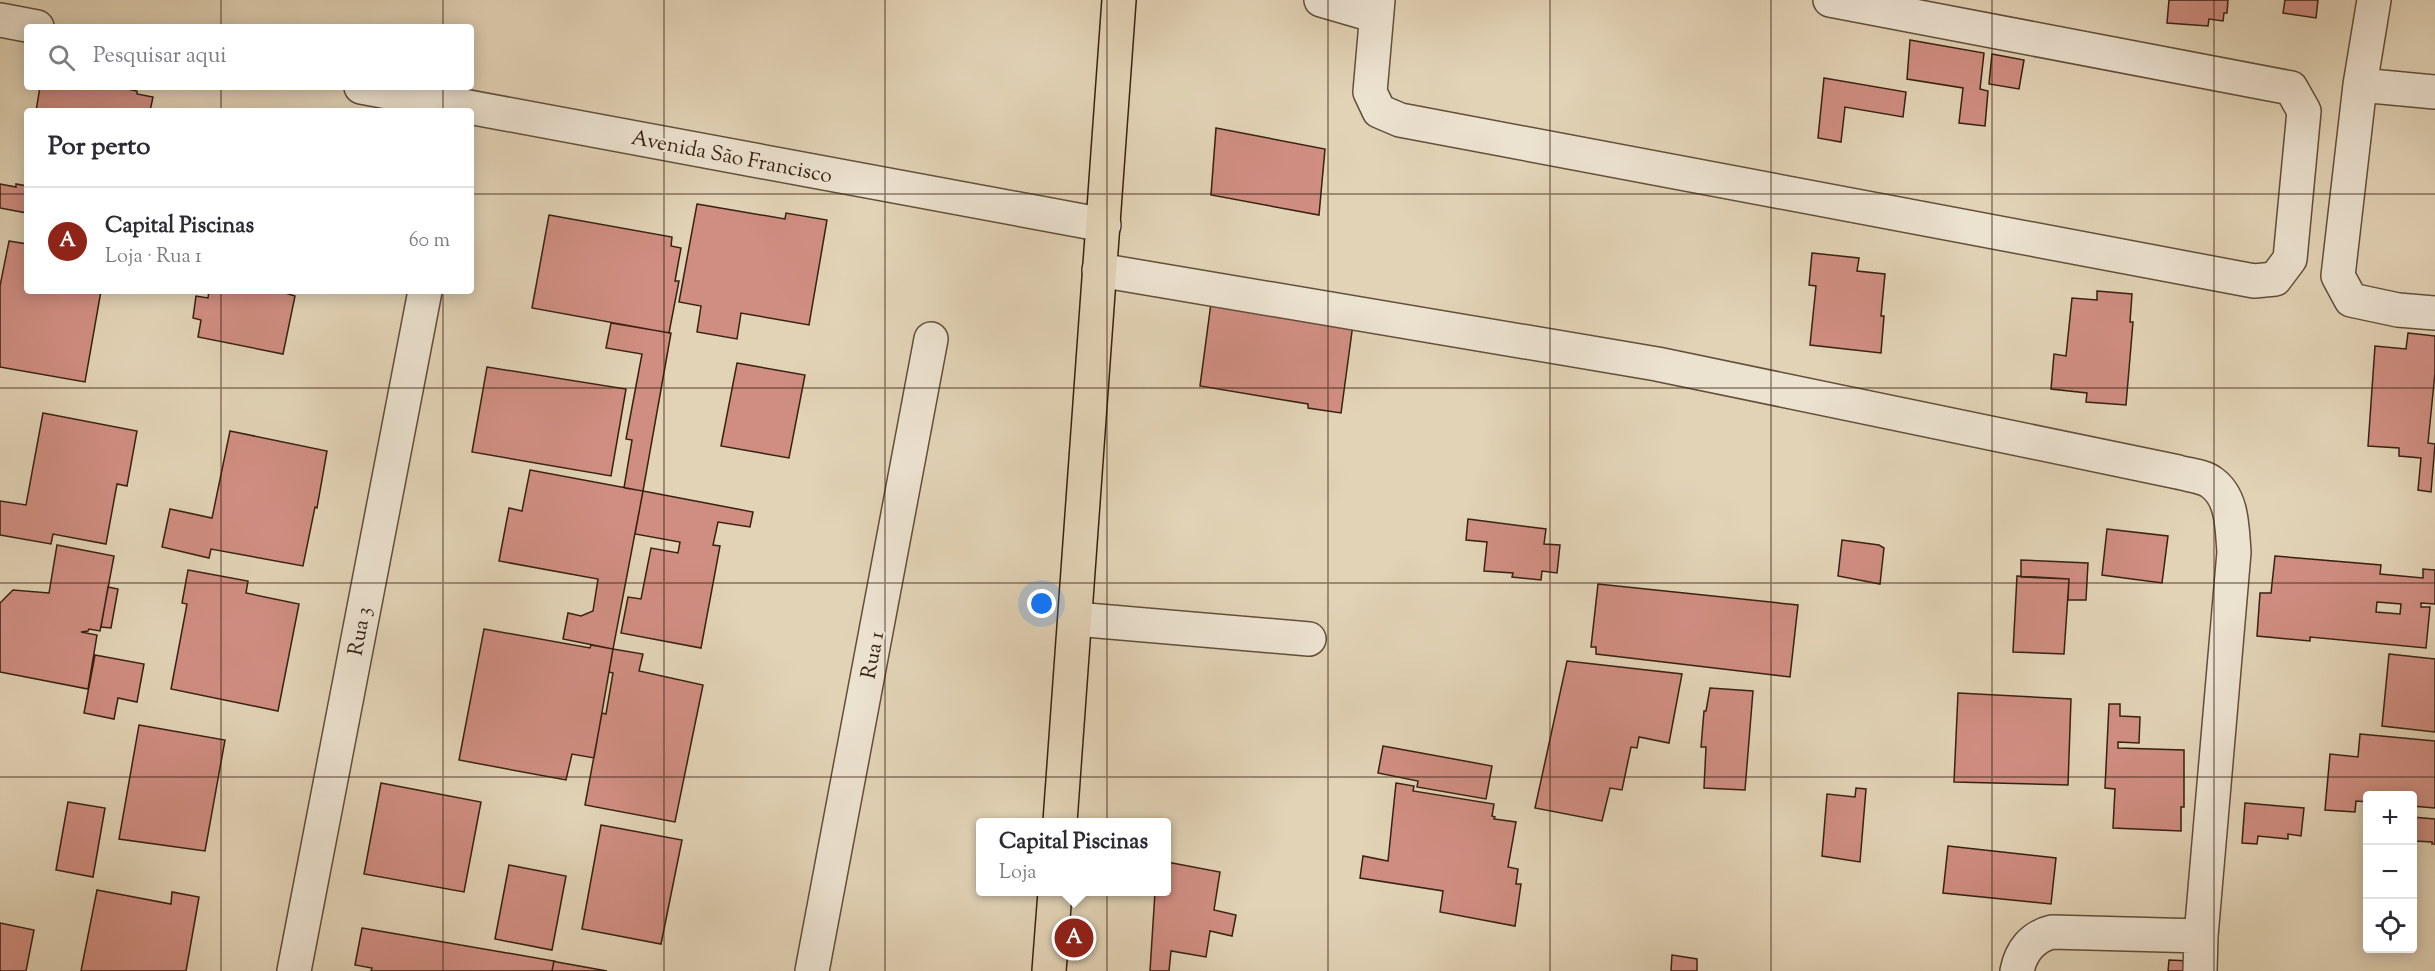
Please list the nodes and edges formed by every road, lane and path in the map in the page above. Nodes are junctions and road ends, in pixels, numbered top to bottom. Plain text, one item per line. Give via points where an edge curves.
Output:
1 (1119, 0) edge
2 (1321, 0) edge
3 (1830, 0) edge
4 (2374, 0) edge
5 (1377, 8) edge
6 (0, 20) edge
7 (24, 25) edge
8 (2360, 85) junction
9 (377, 90) edge
10 (2435, 92) edge
11 (1104, 225) junction
12 (1099, 270) junction
13 (424, 294) edge
14 (2435, 313) edge
15 (931, 339) dead end
16 (1075, 619) junction
17 (1309, 639) dead end
18 (1060, 818) edge
19 (1055, 896) edge
20 (2201, 936) junction
21 (294, 971) edge
22 (812, 971) edge
23 (1049, 971) edge
24 (2017, 971) edge
25 (2200, 971) edge

1 - 11 main road
2 - 5 street
3 - 5 street via 2291,88 2304,111 2290,259 2275,279 2254,281 1400,120 1379,111 1370,93
4 - 8 street
6 - 7 street
8 - 10 street
8 - 14 street via 2338,276 2351,300
9 - 11 street, Avenida São Francisco
11 - 12 main road
12 - 16 main road
12 - 20 street via 1657,364 2210,481 2224,497 2231,514 2234,552
13 - 21 street, Rua 3
15 - 22 street, Rua 1
16 - 17 street
16 - 18 main road
19 - 23 main road
20 - 24 street via 2052,932 2039,935 2025,949
20 - 25 street

